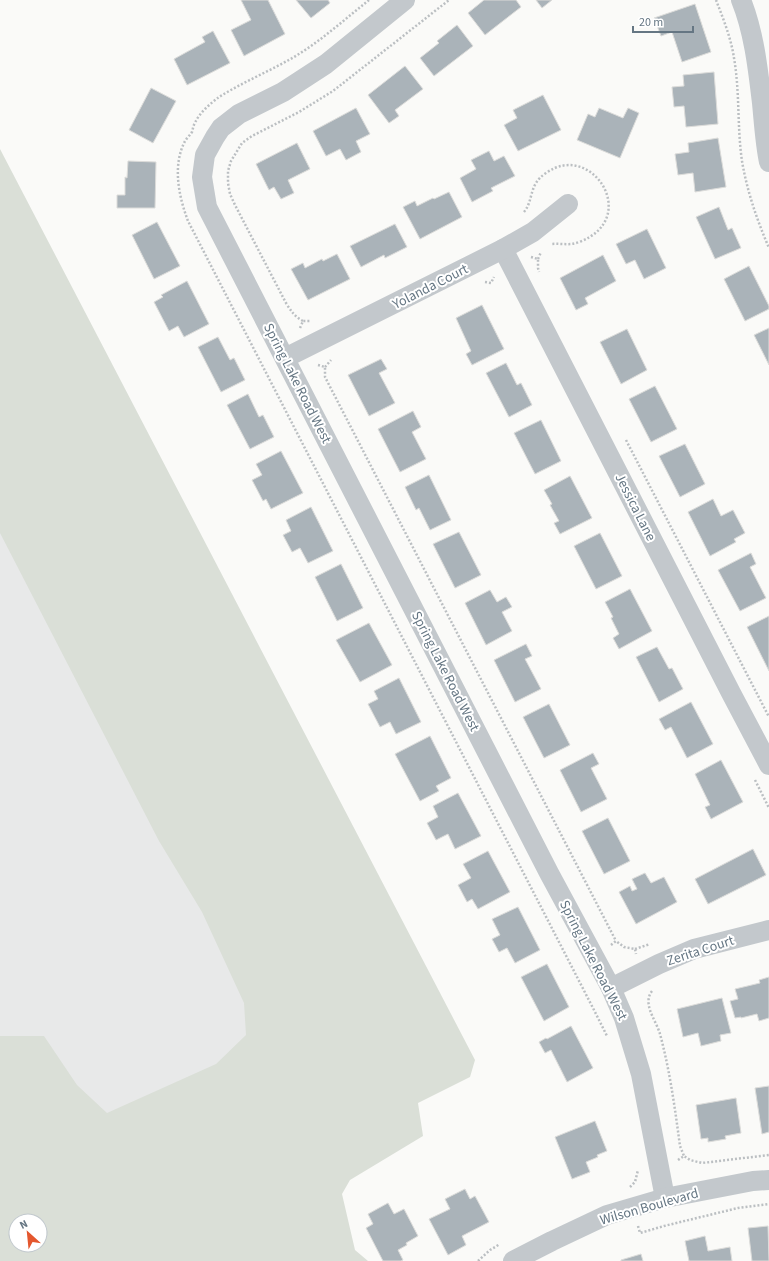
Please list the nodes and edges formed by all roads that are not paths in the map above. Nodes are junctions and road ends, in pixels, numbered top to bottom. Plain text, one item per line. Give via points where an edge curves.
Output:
1 (405, 0) edge
2 (741, 0) edge
3 (761, 46) edge
4 (769, 162) edge
5 (568, 204) dead end
6 (503, 249) junction
7 (285, 358) junction
8 (769, 765) edge
9 (769, 930) edge
10 (611, 988) junction
11 (769, 1180) edge
12 (665, 1198) junction
13 (513, 1261) edge

1 - 7 street, Spring Lake Road West via 326,64 283,92 239,114 214,137 205,155 202,178 207,207
2 - 3 street
3 - 4 street via 762,103 765,146
5 - 6 street, Yolanda Court via 533,232
6 - 7 street, Yolanda Court
6 - 8 street, Jessica Lane
7 - 10 street, Spring Lake Road West
9 - 10 street, Zerita Court via 694,949
10 - 12 street, Spring Lake Road West via 624,1018 641,1074
11 - 12 street, Wilson Boulevard
12 - 13 street, Wilson Boulevard via 607,1215

